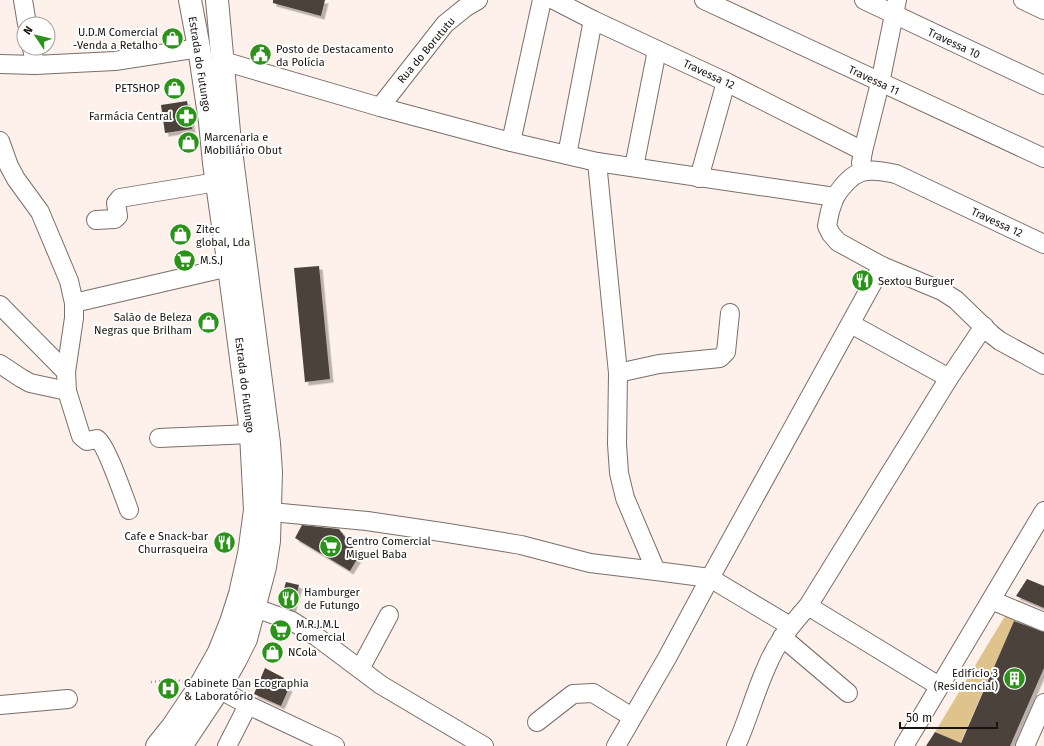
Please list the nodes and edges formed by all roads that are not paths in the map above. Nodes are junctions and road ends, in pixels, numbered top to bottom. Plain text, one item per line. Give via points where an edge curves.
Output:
1 (23, 0) edge
2 (217, 0) edge
3 (478, 0) edge
4 (542, 0) edge
5 (554, 0) edge
6 (704, 0) edge
7 (864, 0) edge
8 (1023, 0) edge
9 (190, 2) edge
10 (896, 7) edge
11 (1044, 10) edge
12 (26, 16) edge
13 (593, 20) junction
14 (199, 48) junction
15 (657, 50) junction
16 (33, 56) edge
17 (223, 61) junction
18 (0, 64) edge
19 (726, 82) junction
20 (880, 83) junction
21 (1044, 85) edge
22 (380, 107) junction
23 (0, 141) edge
24 (511, 142) junction
25 (863, 151) junction
26 (567, 155) junction
27 (1044, 158) edge
28 (597, 162) junction
29 (634, 167) junction
30 (860, 171) junction
31 (699, 178) junction
32 (217, 182) junction
33 (836, 197) junction
34 (96, 220) dead end
35 (1044, 244) edge
36 (882, 266) junction
37 (229, 267) junction
38 (74, 303) junction
39 (0, 305) edge
40 (730, 312) dead end
41 (851, 324) junction
42 (984, 326) junction
43 (0, 364) edge
44 (1044, 365) edge
45 (66, 372) junction
46 (618, 374) junction
47 (949, 378) junction
48 (67, 391) junction
49 (251, 434) junction
50 (158, 438) dead end
51 (129, 510) dead end
52 (1044, 511) edge
53 (271, 512) junction
54 (656, 571) junction
55 (710, 578) junction
56 (993, 596) junction
57 (808, 606) junction
58 (254, 608) junction
59 (389, 615) dead end
60 (1044, 615) edge
61 (1044, 622) edge
62 (786, 632) junction
63 (360, 669) junction
64 (939, 686) junction
65 (209, 688) junction
66 (848, 693) dead end
67 (68, 699) dead end
68 (1044, 703) edge
69 (0, 705) edge
70 (248, 705) junction
71 (632, 717) junction
72 (538, 722) dead end
73 (157, 746) edge
74 (181, 746) edge
75 (227, 746) edge
76 (335, 746) edge
77 (484, 746) edge
78 (616, 746) edge
79 (736, 746) edge
80 (904, 746) edge
81 (1026, 746) edge

1 - 12 street
2 - 17 highway, Estrada do Futungo
3 - 22 street, Rua do Borututu via 445,24
4 - 24 street
5 - 13 street, Travessa 12
6 - 20 street, Travessa 11
7 - 10 street, Travessa 10
8 - 11 street
9 - 14 highway, Estrada do Futungo
10 - 20 street
10 - 21 street, Travessa 10
13 - 15 street, Travessa 12
13 - 26 street
14 - 16 street via 115,60
14 - 32 highway, Estrada do Futungo
15 - 19 street, Travessa 12
15 - 29 street
16 - 18 street
17 - 22 street
17 - 53 highway, Estrada do Futungo via 230,144 269,443
19 - 25 street, Travessa 12
19 - 31 street
20 - 25 street
20 - 27 street, Travessa 11
22 - 24 street
23 - 38 street via 16,179 40,212 69,281
24 - 26 street
25 - 30 street
26 - 28 street
28 - 29 street
28 - 46 street
29 - 31 street
30 - 33 street via 843,185
30 - 35 street, Travessa 12 via 896,174
31 - 33 street
32 - 34 street via 120,198 116,202 118,216 115,219
32 - 37 highway, Estrada do Futungo
33 - 36 street via 827,226 831,234 838,242
36 - 41 street
36 - 42 street via 942,291 956,300
37 - 38 street
37 - 49 highway, Estrada do Futungo
38 - 45 street
39 - 45 street
40 - 46 street via 726,352 720,358 659,364
41 - 47 street
41 - 55 street
42 - 44 street via 1000,341
42 - 47 street
43 - 48 street via 30,383
45 - 48 street
46 - 54 street via 619,473 624,498
47 - 57 street
48 - 51 street via 81,436 87,440 97,439 101,443
49 - 50 street
49 - 65 highway, Estrada do Futungo via 255,510 249,554 240,594
52 - 56 street
53 - 54 street via 367,521 433,531 521,545 590,563
53 - 58 highway, Estrada do Futungo via 265,567
54 - 55 street
55 - 62 street
55 - 71 street
56 - 60 street
56 - 61 street
56 - 64 street
57 - 62 street
57 - 64 street
58 - 63 street via 292,621
58 - 65 highway, Estrada do Futungo via 246,639 236,659
59 - 63 street
62 - 66 street
62 - 79 street via 767,664
63 - 77 street via 381,685
64 - 80 street
65 - 70 street
65 - 73 highway, Estrada do Futungo
65 - 74 highway, Estrada do Futungo
67 - 69 street
68 - 81 street
70 - 75 street
70 - 76 street
71 - 72 street via 593,693 573,694
71 - 78 street

